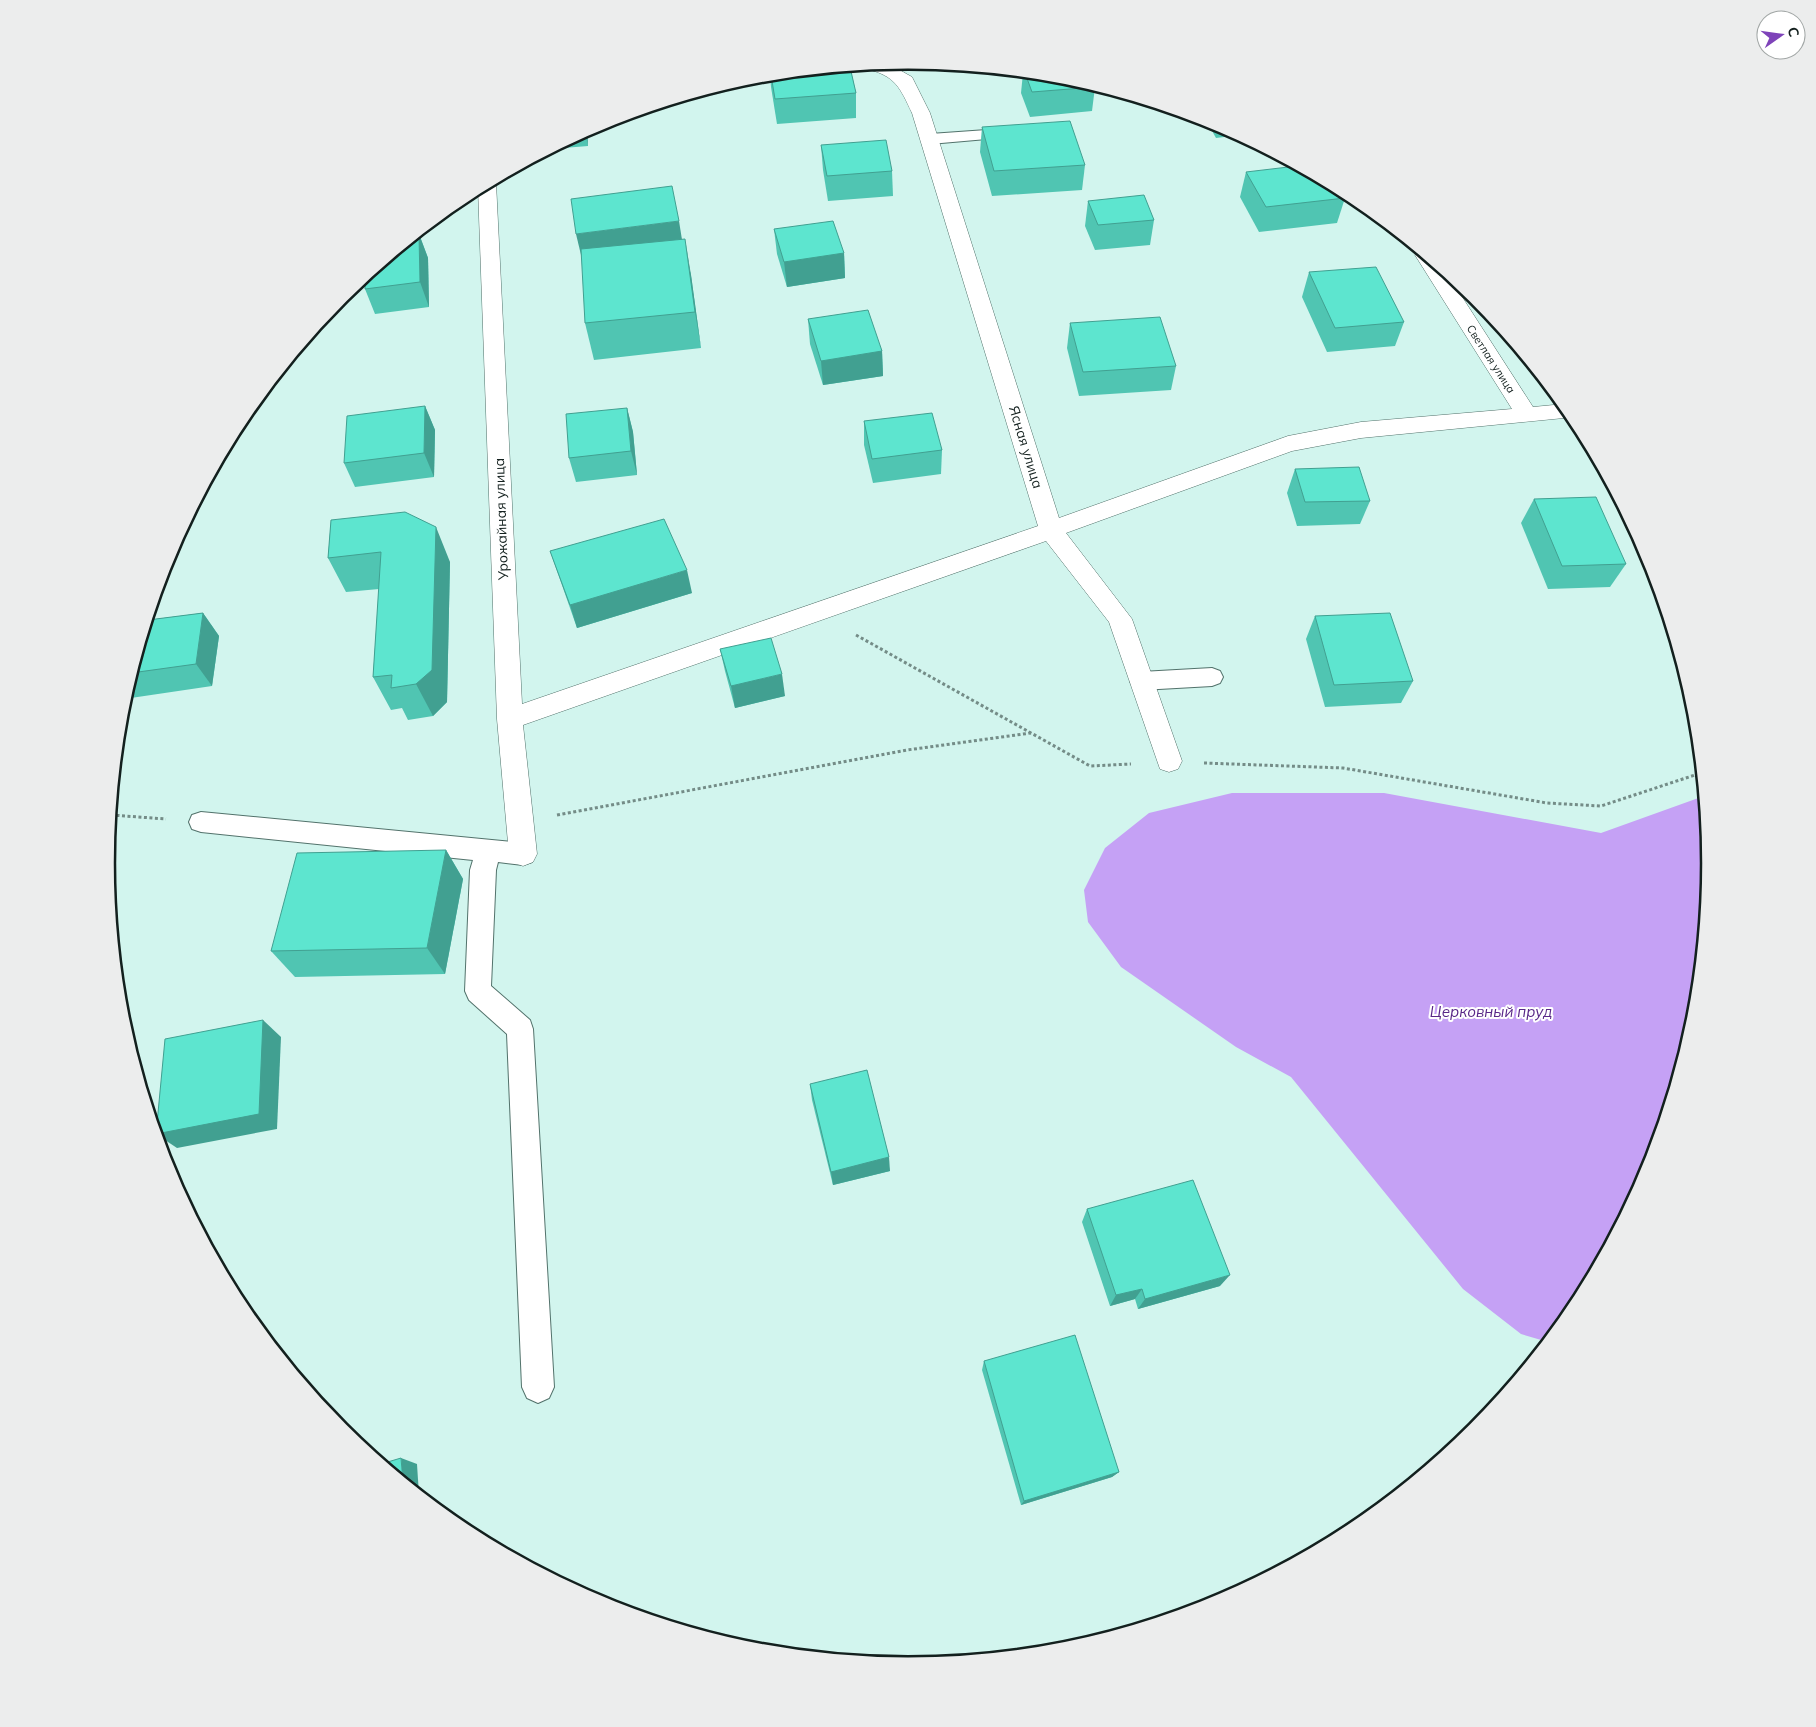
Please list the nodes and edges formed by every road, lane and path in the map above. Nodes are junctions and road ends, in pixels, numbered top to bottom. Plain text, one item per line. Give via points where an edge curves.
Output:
1 (887, 71) edge
2 (1032, 131) edge
3 (930, 140) junction
4 (487, 191) edge
5 (1433, 269) edge
6 (1560, 412) edge
7 (1526, 414) junction
8 (1051, 530) junction
9 (814, 612) junction
10 (1212, 677) dead end
11 (1141, 681) junction
12 (510, 719) junction
13 (1032, 733) junction
14 (1169, 762) junction
15 (1696, 775) edge
16 (116, 815) edge
17 (201, 822) joint
18 (520, 822) junction
19 (488, 851) junction
20 (523, 854) joint
21 (538, 1387) dead end

1 - 3 street, Ясная улица via 906,81
2 - 3 lane
3 - 8 street, Ясная улица
4 - 12 street, Урожайная улица
5 - 7 street, Светлая улица
6 - 7 street
7 - 8 street via 1361,430 1288,444
8 - 9 street
8 - 11 street, Ясная улица via 1120,619
9 - 12 street
9 - 13 path
10 - 11 lane
11 - 14 street, Ясная улица
12 - 18 street, Урожайная улица
13 - 14 path via 1090,766
13 - 18 path via 907,750
14 - 15 path via 1343,768 1546,803 1601,806
16 - 17 path
17 - 19 lane
18 - 20 street, Урожайная улица
19 - 20 lane
19 - 21 lane via 483,870 478,991 520,1029

